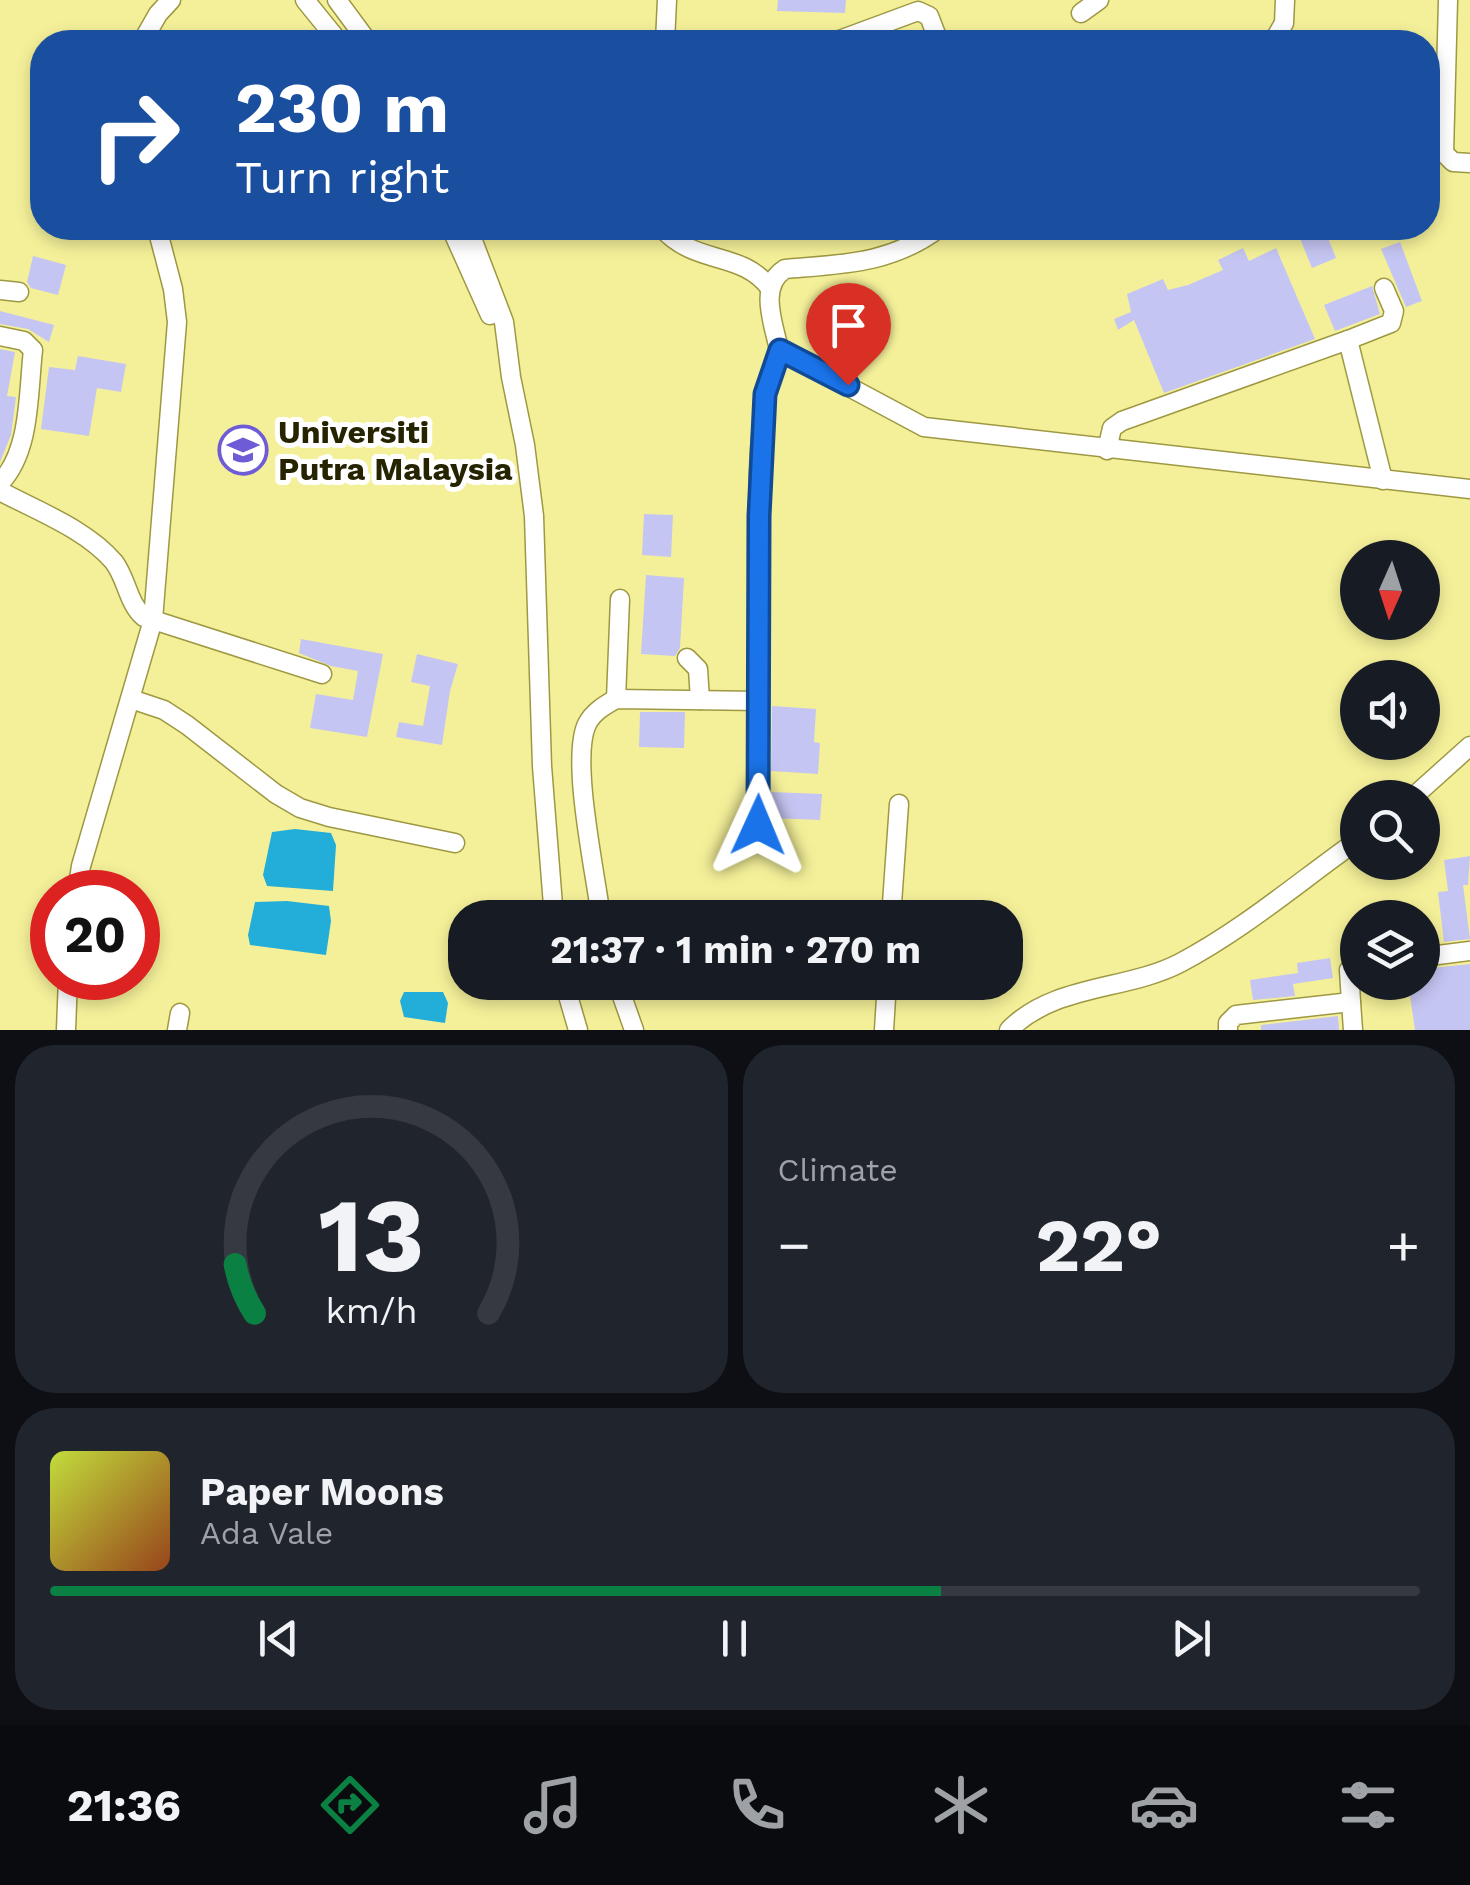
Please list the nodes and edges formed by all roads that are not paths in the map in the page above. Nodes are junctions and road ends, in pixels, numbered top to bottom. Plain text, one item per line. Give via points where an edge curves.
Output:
1 (171, 0) edge
2 (337, 0) edge
3 (667, 0) edge
4 (1099, 0) edge
5 (1285, 0) edge
6 (1448, 0) edge
7 (306, 3) edge
8 (1081, 13) dead end
9 (149, 30) edge
10 (329, 30) edge
11 (359, 30) edge
12 (666, 30) edge
13 (867, 30) edge
14 (934, 30) edge
15 (1280, 30) edge
16 (1470, 163) edge
17 (160, 240) edge
18 (455, 240) edge
19 (473, 240) edge
20 (673, 240) edge
21 (922, 240) edge
22 (770, 288) junction
23 (1384, 288) dead end
24 (0, 336) edge
25 (1348, 340) junction
26 (777, 359) junction
27 (511, 377) junction
28 (1107, 450) junction
29 (9, 452) edge
30 (1383, 480) junction
31 (0, 483) edge
32 (1470, 489) edge
33 (0, 491) edge
34 (620, 599) dead end
35 (153, 620) junction
36 (687, 658) dead end
37 (322, 674) dead end
38 (131, 699) junction
39 (616, 699) junction
40 (700, 700) junction
41 (760, 701) junction
42 (1470, 746) edge
43 (1432, 780) edge
44 (899, 804) dead end
45 (758, 825) dead end
46 (455, 843) dead end
47 (1340, 853) edge
48 (80, 870) edge
49 (553, 900) edge
50 (599, 900) edge
51 (893, 900) edge
52 (1470, 951) edge
53 (1440, 955) edge
54 (71, 1000) edge
55 (569, 1000) edge
56 (623, 1000) edge
57 (886, 1000) edge
58 (1351, 1002) joint
59 (74, 1025) edge
60 (578, 1030) edge
61 (634, 1030) edge
62 (884, 1030) edge
63 (1009, 1030) edge
64 (1228, 1030) edge
65 (1353, 1030) edge

1 - 9 street
2 - 11 street
3 - 12 street
4 - 8 street
5 - 15 street
6 - 16 street via 1443,145 1448,159
7 - 10 street
13 - 14 street via 918,11 929,16
17 - 35 street via 178,322
18 - 27 street
19 - 27 street via 504,322
20 - 22 street via 752,268
21 - 22 street via 872,261 785,269
22 - 26 street
23 - 25 street via 1392,322
24 - 29 street via 33,350
25 - 28 street via 1122,421 1112,428
25 - 30 street
26 - 28 street via 924,427
26 - 41 street via 765,394
27 - 49 street via 534,516
28 - 30 street
29 - 31 street via 10,473
30 - 32 street
33 - 35 street via 94,542 116,564 139,614
34 - 39 street
35 - 37 street
35 - 38 street
36 - 40 street via 698,668
38 - 46 street via 188,725 300,808
38 - 48 street
39 - 40 street
39 - 50 street via 586,724 580,762
40 - 41 street
41 - 45 street
42 - 43 street
44 - 51 street
47 - 63 street via 1176,965 1050,1003
52 - 53 street
54 - 59 street
55 - 60 street
56 - 61 street
57 - 62 street
58 - 64 street via 1236,1015
58 - 65 street

